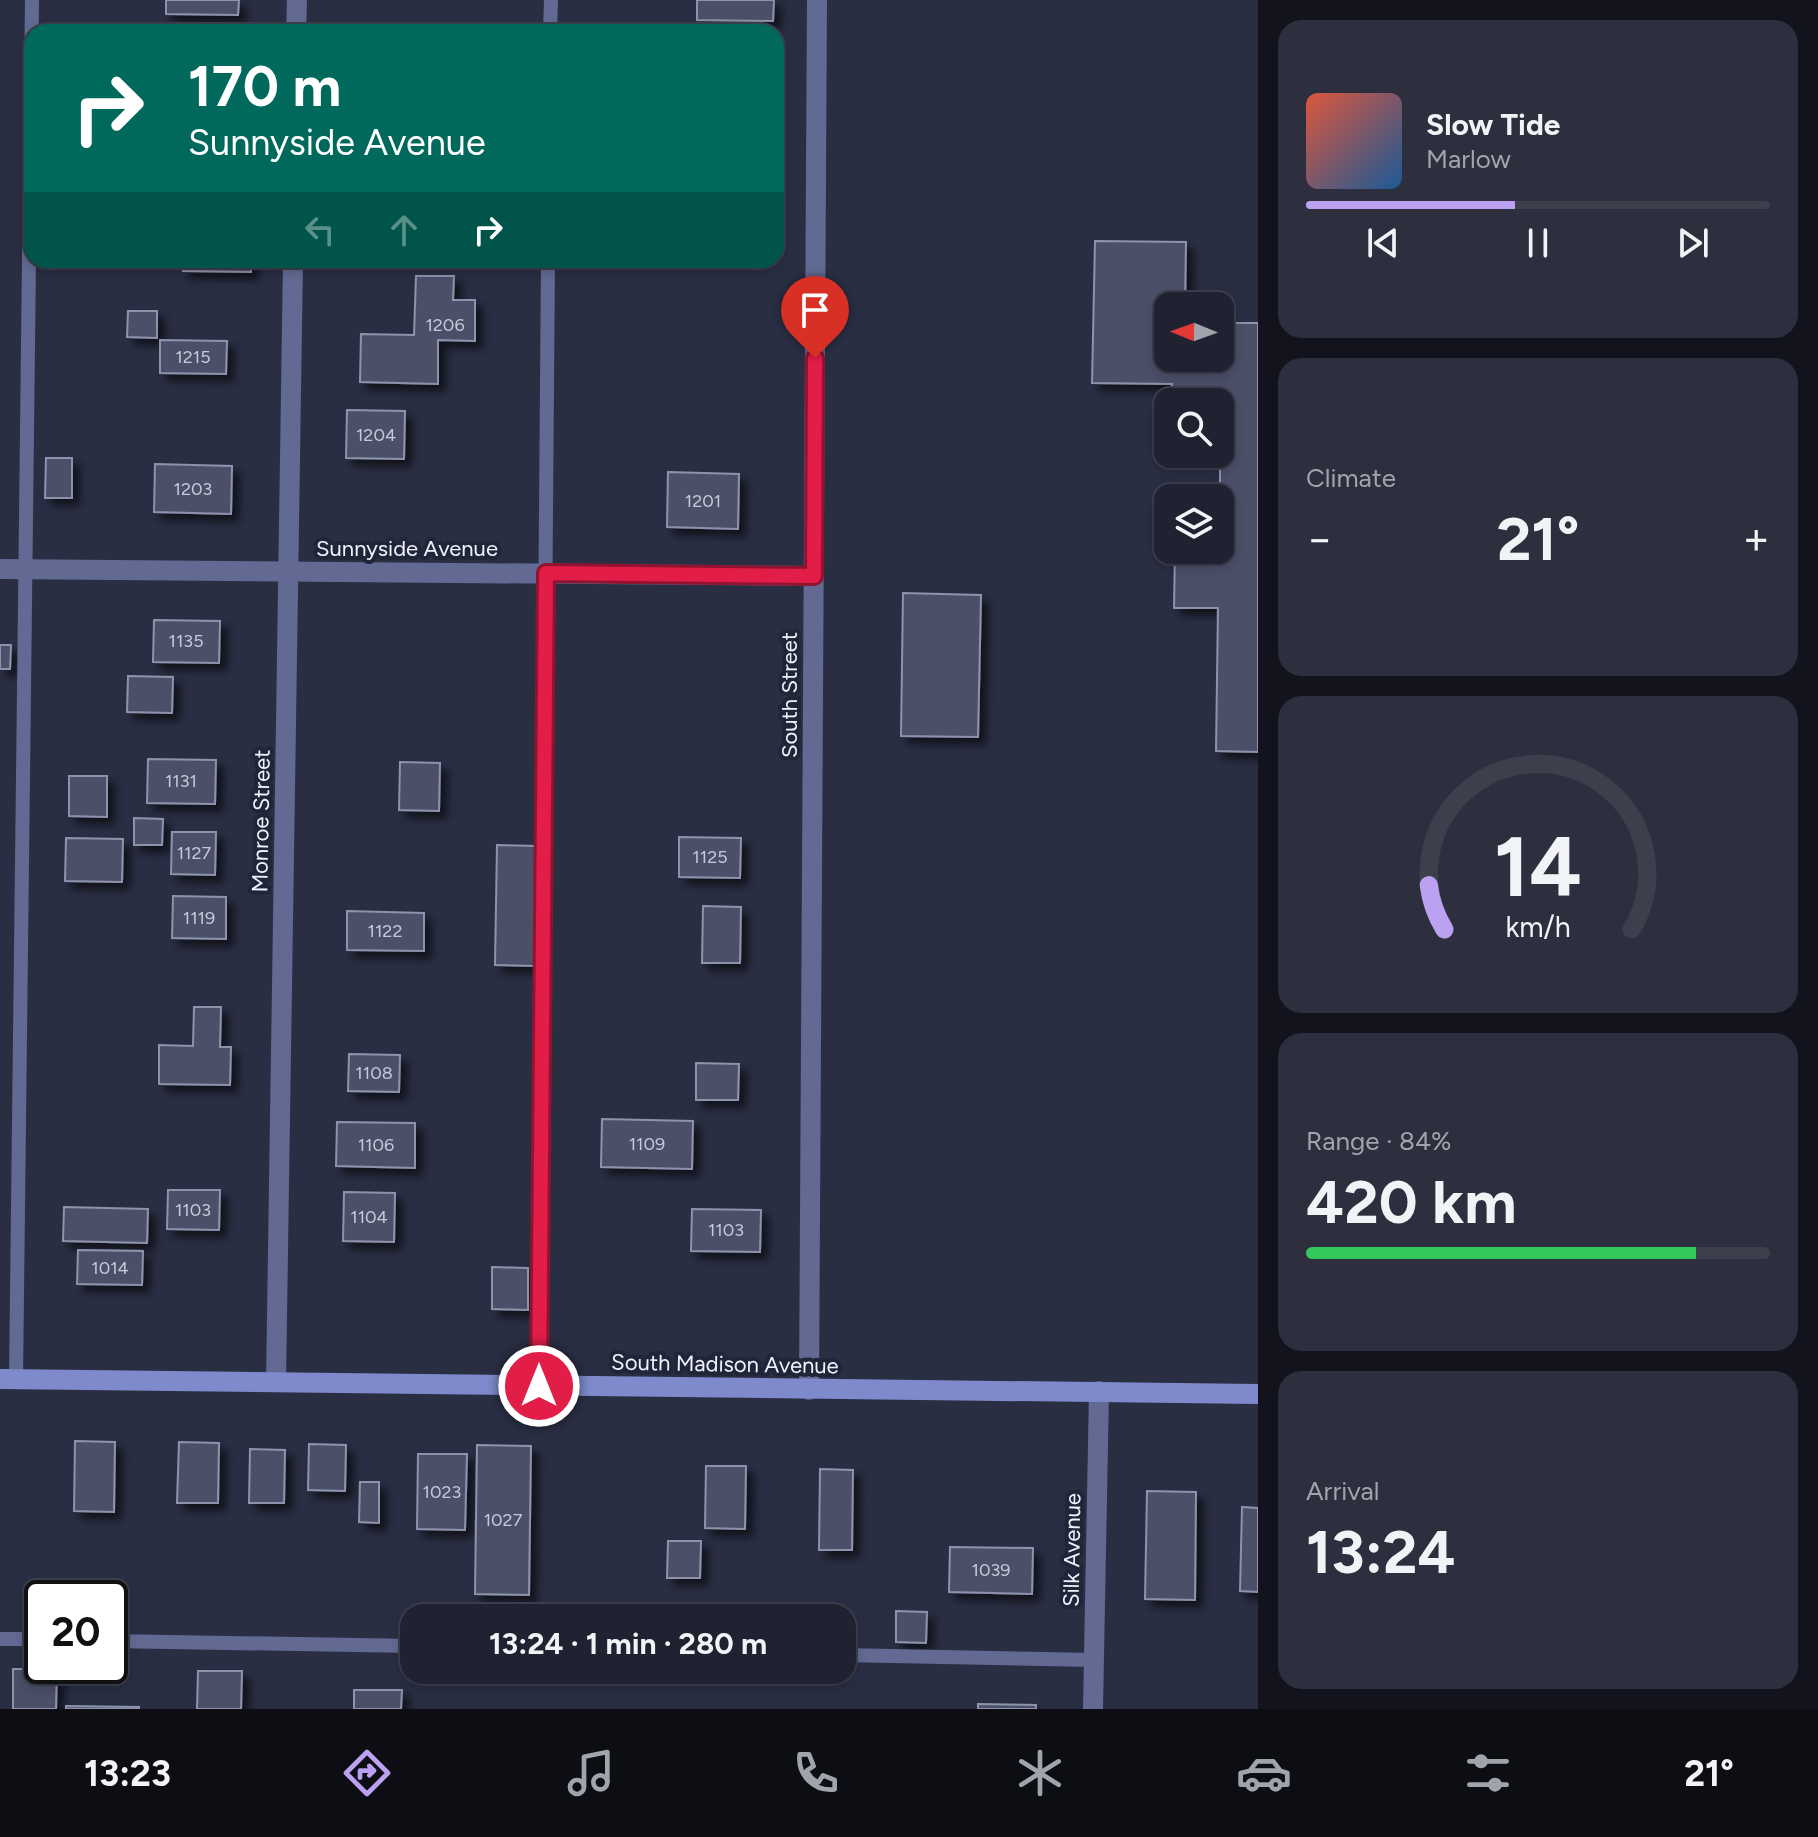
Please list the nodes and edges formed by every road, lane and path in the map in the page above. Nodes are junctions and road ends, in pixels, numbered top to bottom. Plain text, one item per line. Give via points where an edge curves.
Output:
1 (32, 0) edge
2 (297, 0) edge
3 (551, 0) edge
4 (817, 0) edge
5 (32, 24) edge
6 (296, 24) edge
7 (550, 24) edge
8 (29, 268) edge
9 (293, 268) edge
10 (548, 268) edge
11 (0, 569) edge
12 (25, 569) junction
13 (288, 571) junction
14 (546, 573) junction
15 (814, 576) junction
16 (8, 1380) edge
17 (276, 1382) junction
18 (539, 1386) junction
19 (809, 1390) junction
20 (1099, 1391) junction
21 (1258, 1394) edge
22 (0, 1639) edge
23 (24, 1639) edge
24 (128, 1641) edge
25 (400, 1646) edge
26 (856, 1655) edge
27 (1095, 1660) junction
28 (1093, 1709) edge

1 - 5 lane
2 - 6 street
3 - 7 lane
4 - 15 street, South Street
8 - 12 lane
9 - 13 street, Monroe Street
10 - 14 lane
11 - 12 street, Sunnyside Avenue
12 - 13 street, Sunnyside Avenue
12 - 16 lane
13 - 14 street, Sunnyside Avenue
13 - 17 street, Monroe Street
14 - 15 street, Sunnyside Avenue
14 - 18 lane
15 - 19 street, South Street
16 - 17 main road, South Madison Avenue
17 - 18 main road, South Madison Avenue
18 - 19 main road, South Madison Avenue
19 - 20 main road, South Madison Avenue
20 - 21 main road, South Madison Avenue
20 - 27 street, Silk Avenue
22 - 23 lane
24 - 25 lane
26 - 27 lane
27 - 28 street, Silk Avenue

